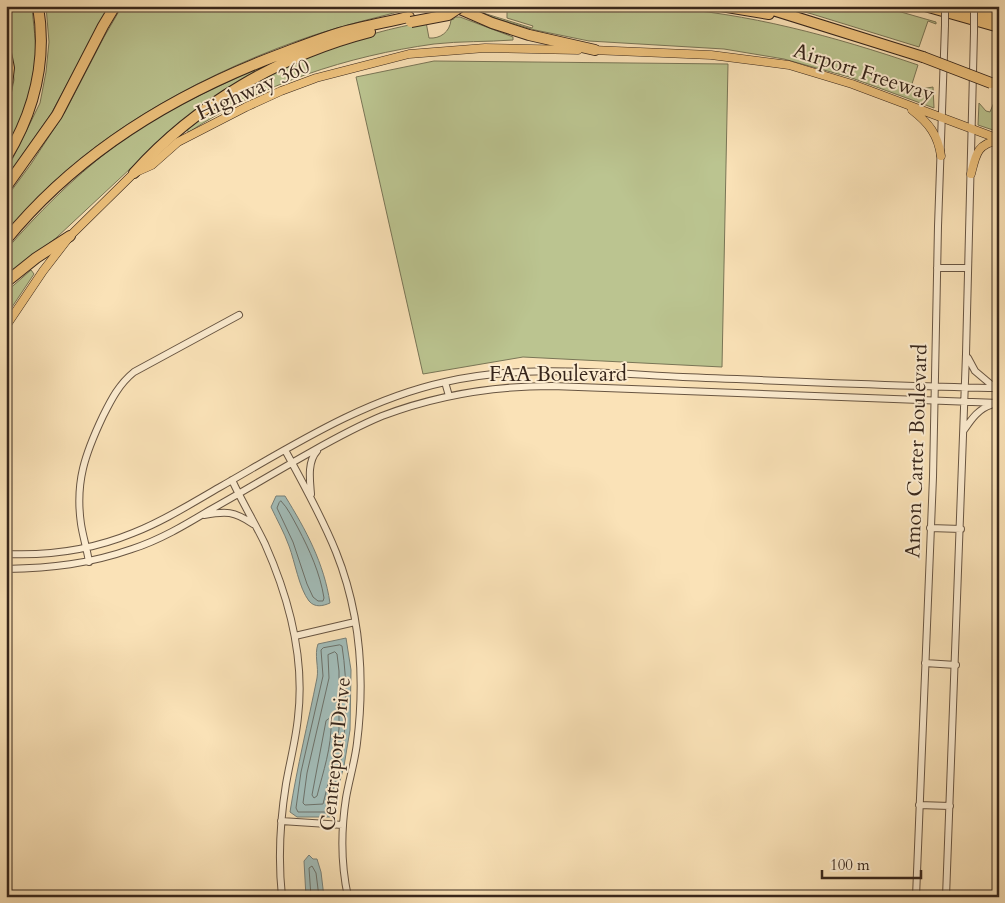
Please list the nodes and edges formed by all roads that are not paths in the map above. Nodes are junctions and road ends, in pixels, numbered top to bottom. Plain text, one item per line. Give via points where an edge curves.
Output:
1 (38, 6) edge
2 (115, 6) edge
3 (453, 6) edge
4 (460, 6) edge
5 (720, 6) edge
6 (760, 6) edge
7 (925, 6) edge
8 (945, 6) edge
9 (959, 6) edge
10 (974, 6) edge
11 (993, 6) edge
12 (999, 8) edge
13 (999, 17) edge
14 (410, 20) junction
15 (999, 27) edge
16 (837, 29) junction
17 (595, 50) junction
18 (6, 53) edge
19 (995, 84) edge
20 (6, 92) edge
21 (905, 104) junction
22 (942, 118) junction
23 (971, 129) junction
24 (999, 139) edge
25 (941, 156) junction
26 (6, 158) edge
27 (134, 173) junction
28 (971, 174) junction
29 (6, 187) edge
30 (70, 236) junction
31 (6, 240) edge
32 (937, 268) junction
33 (968, 268) junction
34 (6, 282) edge
35 (239, 315) dead end
36 (6, 326) edge
37 (966, 354) junction
38 (720, 378) junction
39 (445, 382) junction
40 (935, 385) junction
41 (965, 387) junction
42 (997, 388) edge
43 (720, 392) junction
44 (449, 396) junction
45 (934, 401) junction
46 (964, 403) junction
47 (998, 403) edge
48 (964, 431) junction
49 (320, 447) junction
50 (285, 450) junction
51 (292, 463) junction
52 (232, 480) junction
53 (238, 494) junction
54 (311, 498) junction
55 (201, 516) junction
56 (256, 526) junction
57 (930, 528) junction
58 (960, 529) junction
59 (87, 547) junction
60 (6, 554) edge
61 (89, 562) junction
62 (6, 569) edge
63 (355, 622) junction
64 (295, 636) junction
65 (925, 663) junction
66 (956, 665) junction
67 (920, 805) junction
68 (950, 806) junction
69 (281, 821) junction
70 (343, 825) junction
71 (282, 897) edge
72 (348, 897) edge
73 (916, 897) edge
74 (946, 897) edge

1 - 26 highway via 41,49 37,85 26,120
2 - 29 highway via 57,115
3 - 17 highway via 529,35
4 - 14 highway
5 - 16 highway
6 - 16 highway
7 - 15 highway
8 - 22 street, Amon Carter Boulevard, bridge
9 - 13 highway
10 - 23 street, bridge
11 - 12 highway
14 - 27 highway via 307,53 228,93 183,126
14 - 31 highway via 350,30 294,49 230,74 156,113 82,165 34,208
16 - 19 highway, bridge
17 - 21 main road, Airport Freeway via 711,55 789,65
17 - 27 main road, Highway 360 via 485,48 409,54 316,78 246,107 178,142 152,165
18 - 20 highway via 9,68
21 - 22 main road, Airport Freeway
21 - 25 main road via 930,125
22 - 23 main road, Airport Freeway
22 - 25 street, Amon Carter Boulevard
23 - 24 main road, Airport Freeway
23 - 28 street
24 - 28 main road via 981,146
25 - 32 street, Amon Carter Boulevard
27 - 30 main road, Highway 360
28 - 33 street
30 - 34 highway
30 - 36 main road, Highway 360
32 - 33 street
32 - 40 street, Amon Carter Boulevard
33 - 37 street
35 - 59 street via 134,372 120,386 90,443 81,470 81,524
37 - 41 street
37 - 42 street via 975,371
38 - 39 street, FAA Boulevard via 552,371 480,375
38 - 40 street, FAA Boulevard
38 - 43 street
39 - 44 street
39 - 50 street, FAA Boulevard via 386,399
40 - 41 street, FAA Boulevard
40 - 45 street, Amon Carter Boulevard
41 - 42 street, FAA Boulevard
41 - 46 street
43 - 44 street, FAA Boulevard via 524,386
43 - 45 street, FAA Boulevard
44 - 49 street, FAA Boulevard via 421,402 381,417
45 - 46 street, FAA Boulevard
45 - 57 street, Amon Carter Boulevard
46 - 47 street, FAA Boulevard
46 - 48 street
47 - 48 street via 985,406
48 - 58 street
49 - 51 street, FAA Boulevard
49 - 54 street via 313,455 310,469
50 - 51 street, Centreport Drive
50 - 52 street, FAA Boulevard
51 - 53 street, FAA Boulevard
51 - 54 street, Centreport Drive
52 - 53 street, Centreport Drive
52 - 59 street, FAA Boulevard via 154,524 110,542
53 - 55 street, FAA Boulevard
53 - 56 street, Centreport Drive
54 - 63 street, Centreport Drive via 336,552
55 - 56 street via 233,513
55 - 61 street, FAA Boulevard via 134,549
56 - 64 street, Centreport Drive via 283,590
57 - 58 street
57 - 65 street, Amon Carter Boulevard
58 - 66 street
59 - 60 street, FAA Boulevard via 39,554
59 - 61 street
61 - 62 street, FAA Boulevard via 52,568
63 - 64 street
63 - 70 street, Centreport Drive via 361,702
64 - 69 street, Centreport Drive via 300,680 298,716
65 - 66 street
65 - 67 street, Amon Carter Boulevard
66 - 68 street
67 - 68 street
67 - 73 street, Amon Carter Boulevard
68 - 74 street
69 - 70 street
69 - 71 street, Centreport Drive
70 - 72 street, Centreport Drive

